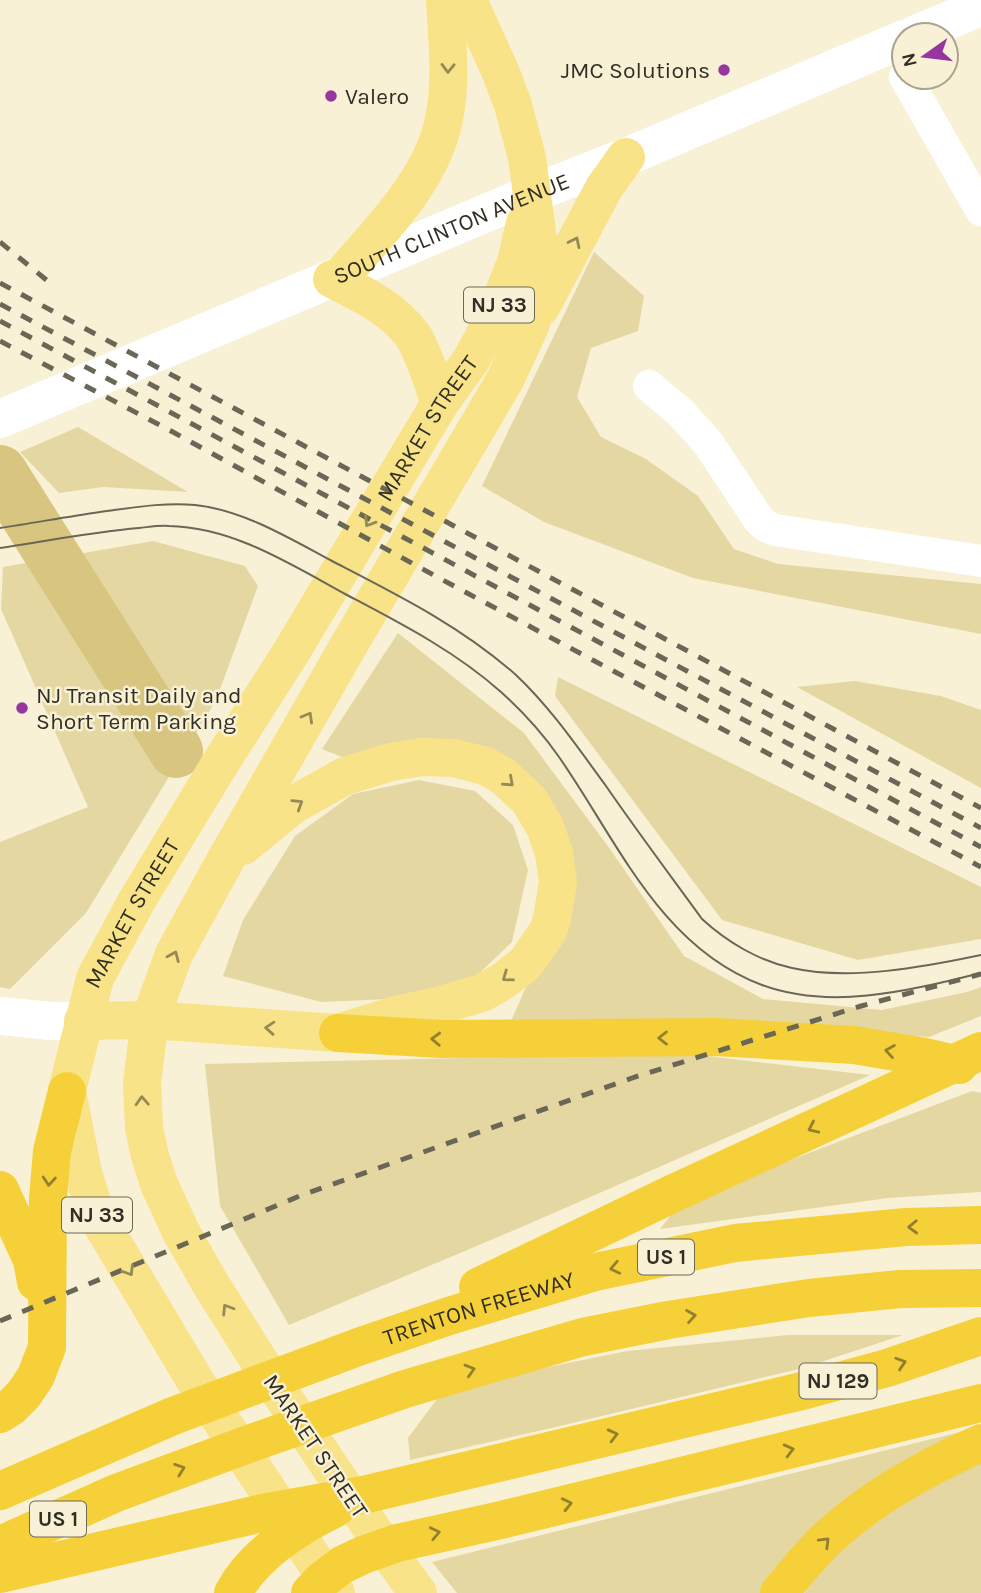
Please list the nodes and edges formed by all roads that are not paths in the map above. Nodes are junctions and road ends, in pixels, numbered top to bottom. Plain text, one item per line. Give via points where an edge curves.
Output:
1 (445, 0) edge
2 (466, 0) edge
3 (981, 7) edge
4 (958, 21) edge
5 (890, 59) edge
6 (920, 91) edge
7 (626, 157) junction
8 (531, 194) junction
9 (981, 210) edge
10 (337, 277) junction
11 (531, 324) junction
12 (649, 386) dead end
13 (440, 403) junction
14 (0, 419) edge
15 (981, 561) edge
16 (225, 861) junction
17 (0, 1016) edge
18 (150, 1020) junction
19 (83, 1021) junction
20 (338, 1033) junction
21 (981, 1051) edge
22 (981, 1070) edge
23 (67, 1091) junction
24 (0, 1191) edge
25 (981, 1225) edge
26 (981, 1288) edge
27 (981, 1336) edge
28 (47, 1337) junction
29 (361, 1346) junction
30 (981, 1403) edge
31 (0, 1414) edge
32 (981, 1443) edge
33 (0, 1491) edge
34 (363, 1495) junction
35 (0, 1545) edge
36 (0, 1574) edge
37 (237, 1585) edge
38 (310, 1593) edge
39 (336, 1593) edge
40 (418, 1593) edge
41 (779, 1593) edge

1 -> 10 main road via 447,96 431,160 404,202
2 - 8 main road, NJ 33 via 513,106
3 - 4 street, SOUTH CLINTON AVENUE
5 - 7 street, SOUTH CLINTON AVENUE
6 - 9 street
7 - 8 street, SOUTH CLINTON AVENUE
11 -> 7 main road via 604,188
8 - 10 street, SOUTH CLINTON AVENUE
8 - 11 main road, MARKET STREET / NJ 33 via 539,247
8 - 13 main road, MARKET STREET / NJ 33 via 516,262 495,316
10 - 13 main road via 391,312 406,328
10 - 14 street, SOUTH CLINTON AVENUE
16 -> 11 main road, MARKET STREET / NJ 33 via 505,380
12 - 15 street via 708,443 766,526
13 -> 19 main road, MARKET STREET / NJ 33 via 136,902 95,978
18 -> 16 main road, MARKET STREET / NJ 33 via 174,954
16 -> 20 main road via 293,805 345,776 391,762 454,758 485,766 528,800 545,827 558,881 548,931 524,964 482,993
17 - 19 street
18 - 19 main road
20 -> 18 main road
40 -> 18 main road, MARKET STREET / NJ 33 via 257,1357 175,1220 159,1184 144,1128 142,1082
19 - 23 main road, MARKET STREET / NJ 33
22 -> 20 highway via 854,1045 730,1038 442,1039
21 -> 29 highway
23 -> 28 highway via 52,1152 48,1198
23 -> 39 main road, MARKET STREET / NJ 33 via 82,1168 101,1223 199,1387
24 - 28 highway via 32,1260
25 -> 29 highway, TRENTON FREEWAY / US 1 via 906,1227 723,1246 595,1272
35 -> 26 highway, US 1 via 116,1493 405,1389 583,1337 809,1297
34 -> 27 highway, NJ 129 via 806,1390
28 - 31 highway via 36,1376 24,1394
29 - 33 highway, TRENTON FREEWAY / US 1 via 173,1416
38 -> 30 highway via 342,1565 417,1537
41 -> 32 highway via 829,1536 861,1510 905,1481
34 - 36 highway via 286,1508
34 - 37 highway via 281,1541 253,1564

